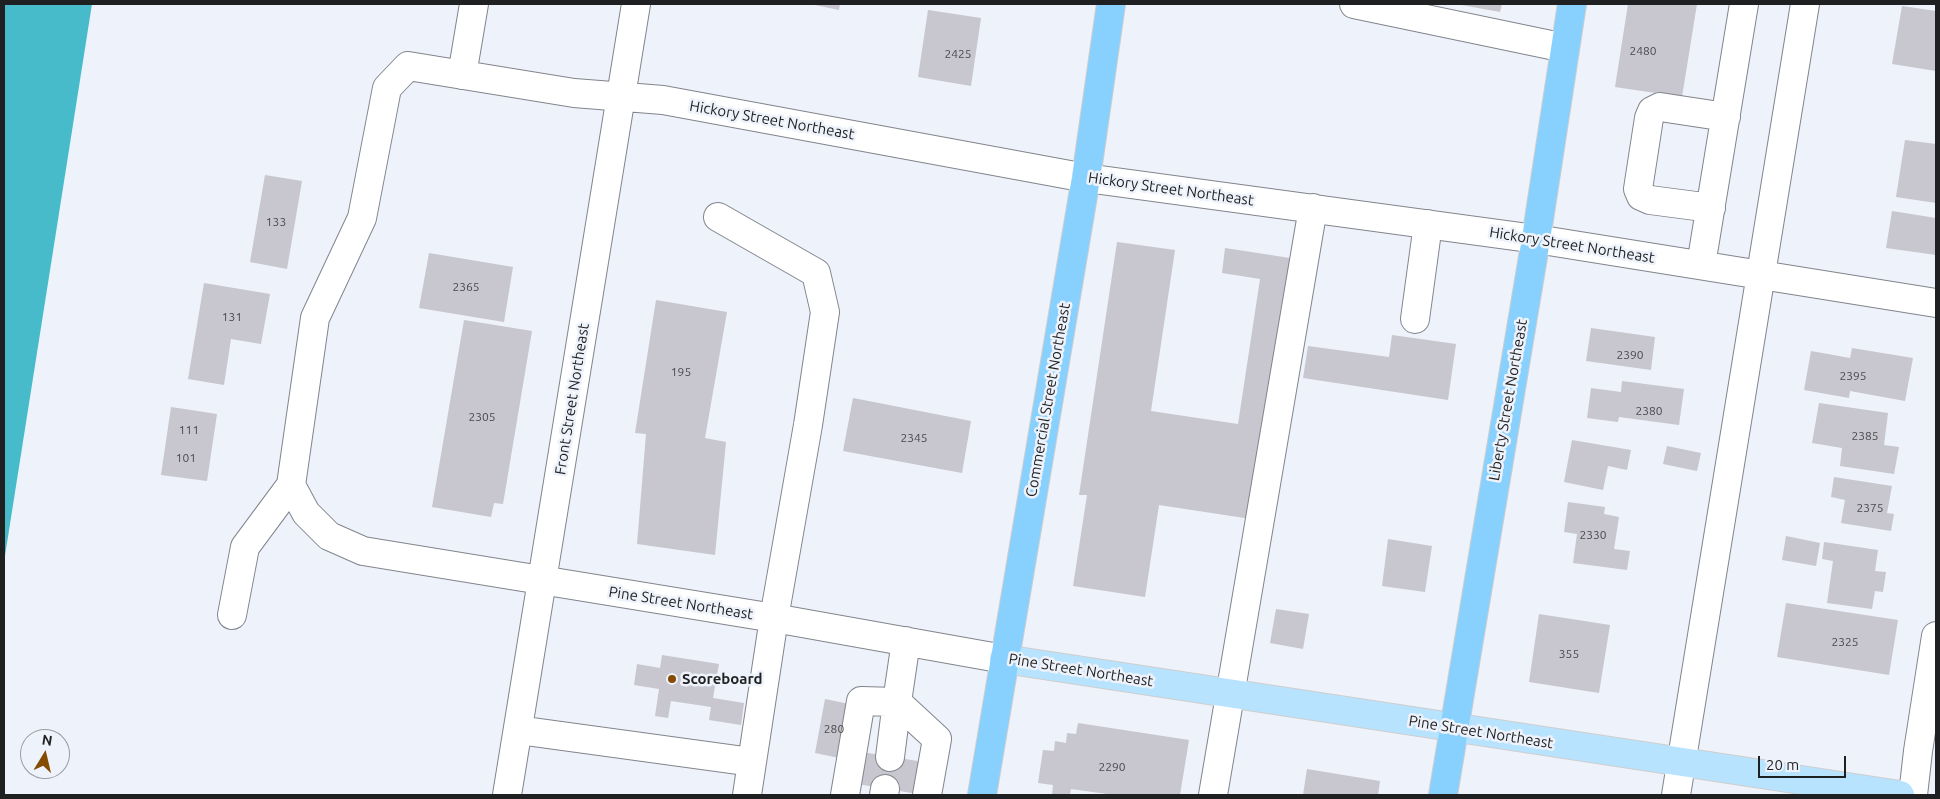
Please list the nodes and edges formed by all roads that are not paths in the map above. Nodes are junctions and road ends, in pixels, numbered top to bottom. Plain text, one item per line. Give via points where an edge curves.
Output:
1 (474, 4) edge
2 (636, 4) edge
3 (1111, 4) edge
4 (1354, 4) edge
5 (1572, 4) edge
6 (1744, 4) edge
7 (1805, 4) edge
8 (1565, 48) junction
9 (462, 75) junction
10 (621, 97) junction
11 (1726, 117) junction
12 (1086, 178) junction
13 (1313, 208) junction
14 (1711, 208) junction
15 (718, 217) dead end
16 (1428, 224) junction
17 (1536, 239) junction
18 (1701, 265) junction
19 (1762, 275) junction
20 (1936, 302) edge
21 (1415, 319) dead end
22 (291, 485) junction
23 (542, 581) junction
24 (232, 615) dead end
25 (774, 618) junction
26 (1936, 636) edge
27 (906, 641) junction
28 (1004, 659) junction
29 (1230, 693) junction
30 (897, 702) junction
31 (1453, 727) junction
32 (518, 730) junction
33 (890, 756) dead end
34 (752, 762) junction
35 (1681, 762) junction
36 (507, 795) edge
37 (747, 795) edge
38 (845, 795) edge
39 (927, 795) edge
40 (982, 795) edge
41 (1213, 795) edge
42 (1443, 795) edge
43 (1676, 795) edge
44 (1900, 795) edge
45 (1913, 795) edge

1 - 9 street
2 - 10 street, Front Street Northeast
3 - 12 highway, Commercial Street Northeast
4 - 8 street
5 - 8 highway, Liberty Street Northeast
6 - 11 street
7 - 19 street
8 - 17 highway, Liberty Street Northeast
9 - 10 street, Hickory Street Northeast
9 - 22 street, Hickory Street Northeast via 408,66 387,88 362,218 315,318
10 - 12 street, Hickory Street Northeast via 662,100
10 - 23 street, Front Street Northeast
11 - 14 street
11 - 14 street via 1660,107 1652,111 1649,118 1638,189 1641,196
12 - 13 street, Hickory Street Northeast
12 - 28 highway, Commercial Street Northeast
13 - 16 street, Hickory Street Northeast
13 - 29 street
14 - 18 street
15 - 25 street via 816,273 825,312
16 - 17 street, Hickory Street Northeast
16 - 21 street
17 - 18 street, Hickory Street Northeast
17 - 31 highway, Liberty Street Northeast
18 - 19 street, Hickory Street Northeast
19 - 20 street, Hickory Street Northeast
19 - 35 street
22 - 23 street, Pine Street Northeast via 306,514 330,536 363,551
22 - 24 street via 245,547
23 - 25 street, Pine Street Northeast
23 - 32 street, Front Street Northeast
25 - 27 street, Pine Street Northeast
25 - 34 street
26 - 45 street
27 - 28 street, Pine Street Northeast
27 - 30 street
28 - 29 main road, Pine Street Northeast
28 - 40 highway, Commercial Street Northeast
29 - 31 main road, Pine Street Northeast
29 - 41 street
30 - 33 street
30 - 38 street via 861,701
30 - 39 street via 937,739
31 - 35 main road, Pine Street Northeast
31 - 42 highway, Liberty Street Northeast
32 - 34 street
32 - 36 street, Front Street Northeast
34 - 37 street
35 - 43 street
35 - 44 main road, Pine Street Northeast

